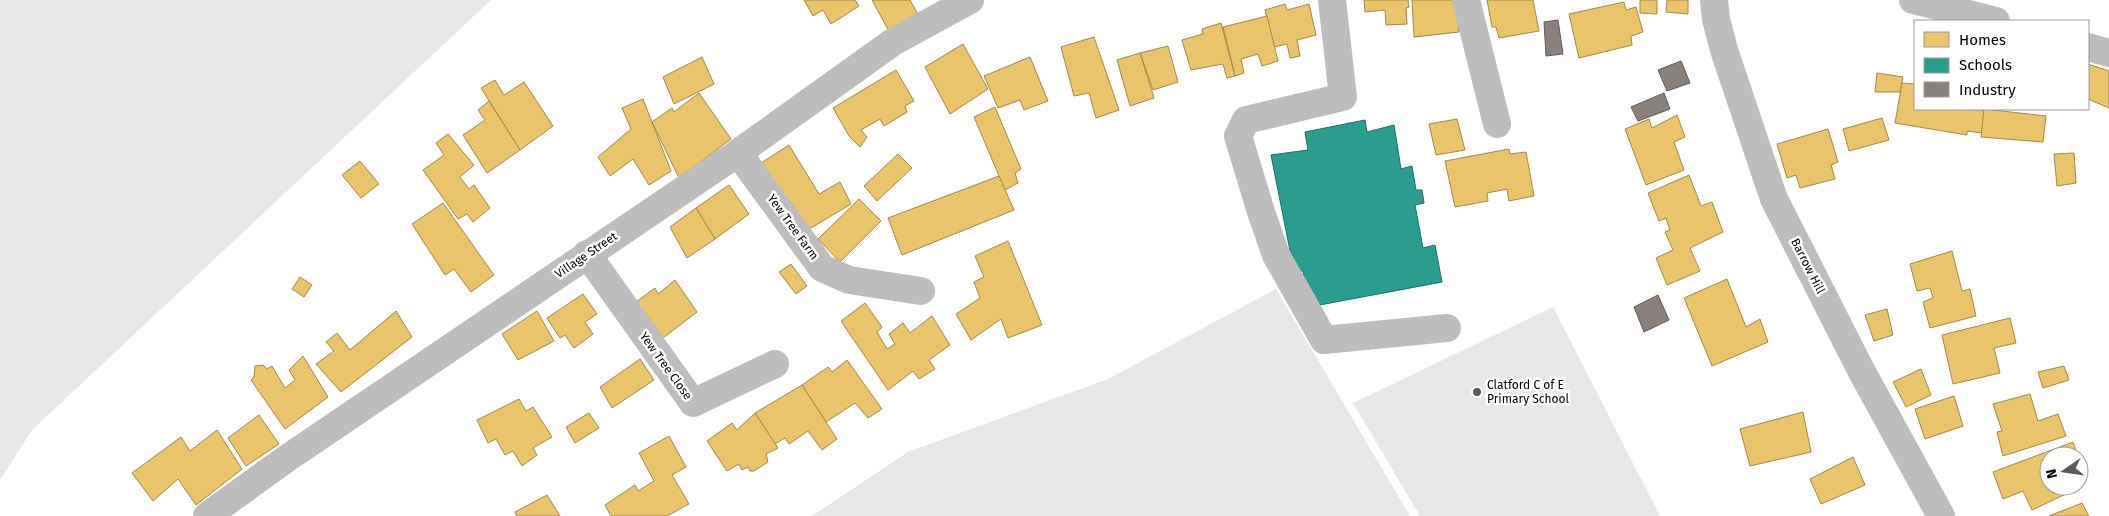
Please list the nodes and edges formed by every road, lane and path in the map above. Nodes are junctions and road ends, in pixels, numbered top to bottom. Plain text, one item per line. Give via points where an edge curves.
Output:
1 (970, 0) edge
2 (1332, 0) edge
3 (1466, 0) edge
4 (1714, 0) edge
5 (1913, 0) edge
6 (1992, 20) edge
7 (2089, 47) edge
8 (2109, 53) edge
9 (1497, 124) dead end
10 (738, 152) junction
11 (587, 254) junction
12 (921, 291) dead end
13 (1447, 328) dead end
14 (775, 364) dead end
15 (207, 516) edge
16 (1941, 516) edge

1 - 10 street, Village Street via 893,42
2 - 13 street via 1343,97 1246,120 1238,136 1270,238 1276,255 1324,340
3 - 9 street
4 - 16 street, Barrow Hill via 1724,50 1774,198 1862,372
5 - 6 street
7 - 8 street
10 - 11 street, Village Street
10 - 12 street, Yew Tree Farm via 822,268 849,280
11 - 14 street, Yew Tree Close via 693,404
11 - 15 street, Village Street

